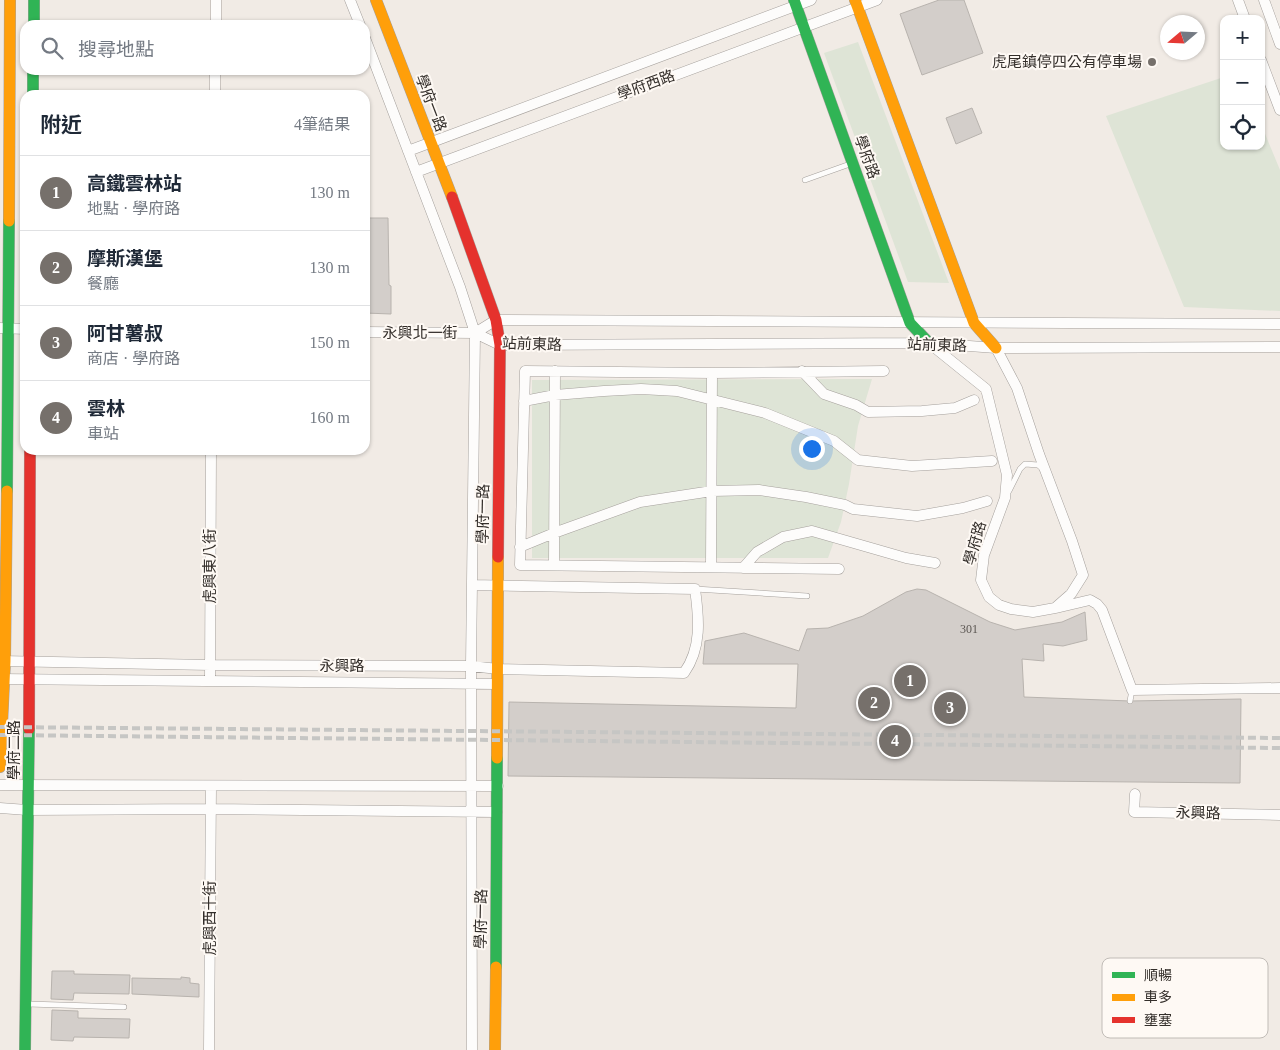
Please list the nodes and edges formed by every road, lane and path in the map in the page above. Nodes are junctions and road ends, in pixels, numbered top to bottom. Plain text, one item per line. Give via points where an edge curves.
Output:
1 (10, 0) edge
2 (34, 0) edge
3 (216, 0) edge
4 (350, 0) edge
5 (376, 0) edge
6 (811, 0) edge
7 (877, 0) edge
8 (1238, 0) edge
9 (1264, 0) edge
10 (794, 3) edge
11 (857, 3) edge
12 (1244, 15) edge
13 (34, 20) edge
14 (216, 20) edge
15 (358, 20) edge
16 (804, 27) junction
17 (1280, 44) edge
18 (370, 51) edge
19 (1265, 71) edge
20 (33, 75) edge
21 (215, 75) edge
22 (33, 90) edge
23 (215, 90) edge
24 (1280, 110) edge
25 (430, 142) junction
26 (408, 151) junction
27 (439, 162) junction
28 (853, 163) junction
29 (416, 172) junction
30 (805, 180) dead end
31 (496, 320) junction
32 (910, 323) junction
33 (974, 323) junction
34 (1280, 324) edge
35 (5, 329) edge
36 (20, 329) edge
37 (370, 332) edge
38 (475, 333) junction
39 (929, 343) junction
40 (500, 345) junction
41 (1280, 347) edge
42 (996, 348) junction
43 (884, 370) dead end
44 (555, 371) junction
45 (712, 372) junction
46 (802, 372) junction
47 (555, 395) junction
48 (712, 400) junction
49 (974, 400) dead end
50 (524, 401) junction
51 (30, 455) edge
52 (211, 455) edge
53 (992, 461) dead end
54 (1045, 471) junction
55 (712, 491) junction
56 (1005, 498) junction
57 (987, 501) dead end
58 (554, 533) junction
59 (520, 547) junction
60 (935, 563) dead end
61 (554, 565) junction
62 (711, 567) junction
63 (743, 568) junction
64 (840, 569) dead end
65 (472, 585) junction
66 (498, 586) junction
67 (695, 589) junction
68 (807, 596) dead end
69 (1055, 608) junction
70 (2, 661) edge
71 (30, 661) junction
72 (210, 665) junction
73 (471, 666) junction
74 (498, 669) junction
75 (2, 679) edge
76 (29, 680) junction
77 (210, 682) junction
78 (471, 684) junction
79 (497, 684) junction
80 (1280, 688) edge
81 (1132, 690) junction
82 (1130, 701) dead end
83 (0, 767) edge
84 (0, 785) edge
85 (28, 786) junction
86 (211, 786) junction
87 (472, 786) junction
88 (498, 786) junction
89 (1135, 794) dead end
90 (0, 808) edge
91 (211, 809) junction
92 (28, 810) junction
93 (472, 812) junction
94 (497, 812) junction
95 (1280, 815) edge
96 (25, 1004) junction
97 (124, 1006) dead end
98 (25, 1050) edge
99 (209, 1050) edge
100 (472, 1050) edge
101 (495, 1050) edge

1 - 35 street, 學府二路
2 - 13 street
3 - 14 street
4 - 15 street
5 - 25 street, 學府一路
6 - 10 street, 學府西路
7 - 11 street, 學府西路
8 - 12 street
9 - 17 street
10 - 16 street, 學府路
10 - 25 street, 學府西路
11 - 16 street, 學府西路
11 - 33 street
16 - 27 street, 學府西路
16 - 28 street, 學府路
18 - 26 street, 學府一路
19 - 24 street
20 - 22 street
21 - 23 street
25 - 26 street, 學府西路
25 - 27 street, 學府一路
26 - 29 street, 學府一路
27 - 29 street, 學府西路
27 - 31 street, 學府一路
28 - 30 lane
28 - 32 street, 學府路
29 - 38 street, 學府一路
31 - 32 street, 站前東路
31 - 38 street, 站前東路
31 - 40 street, 學府一路
32 - 33 street, 站前東路
32 - 39 street, 學府路
33 - 34 street, 站前東路
33 - 42 street
35 - 36 street
35 - 70 street, 學府二路
37 - 38 street, 永興北一街
38 - 40 street, 站前東路
38 - 65 street, 學府一路
39 - 40 street, 站前東路
39 - 42 street, 站前東路
39 - 56 street, 學府路 via 986,389 1007,476
40 - 66 street, 學府一路
41 - 42 street, 站前東路
42 - 54 street via 1016,388
43 - 46 street
44 - 45 street
44 - 47 street
44 - 50 street via 525,371
45 - 46 street
45 - 48 street
46 - 49 street via 824,394 868,412 955,408
47 - 48 street via 641,389 677,391
47 - 50 street
47 - 58 street
48 - 53 street via 765,413 827,438 858,460 912,466
48 - 55 street
50 - 59 street
51 - 71 street, 學府二路
52 - 72 street, 虎興東八街
54 - 56 lane via 1038,465 1025,464
54 - 69 street via 1082,575 1071,594
55 - 57 street via 759,490 806,496 845,505 853,510 917,516
55 - 58 street via 640,502
55 - 62 street
56 - 69 street, 學府路 via 984,555 981,580 989,597 999,605 1033,612
58 - 59 street
58 - 61 street
59 - 61 street via 520,565
60 - 63 street via 812,532 783,537 756,552
61 - 62 street
62 - 63 street
63 - 64 street
65 - 66 street
65 - 73 street, 學府一路
66 - 67 street
66 - 74 street, 學府一路
67 - 68 lane
67 - 74 street, 永興路 via 699,615 697,640 692,662 684,673
69 - 81 street, 學府路 via 1090,600 1097,604
70 - 71 street, 永興路
70 - 75 street, 學府二路
71 - 72 street, 永興路
71 - 76 street, 學府二路
72 - 73 street, 永興路
72 - 77 street, 虎興東八街
73 - 74 street, 永興路
73 - 78 street, 學府一路
74 - 79 street, 學府一路
75 - 76 street, 永興路
75 - 83 street, 學府二路
76 - 77 street, 永興路
76 - 85 street, 學府二路
77 - 78 street, 永興路
78 - 79 street, 永興路
78 - 87 street, 學府一路
79 - 88 street, 學府一路
80 - 81 street
81 - 82 lane
84 - 85 street
85 - 86 street
85 - 92 street, 學府二路
86 - 87 street
86 - 91 street, 虎興西十街
87 - 88 street
87 - 93 street, 學府一路
88 - 94 street, 學府一路
89 - 95 street, 永興路 via 1134,812
90 - 92 street
91 - 92 street
91 - 93 street
91 - 99 street, 虎興西十街
92 - 96 street, 學府二路
93 - 94 street
93 - 100 street, 學府一路
94 - 101 street, 學府一路
96 - 97 lane
96 - 98 street, 學府二路

